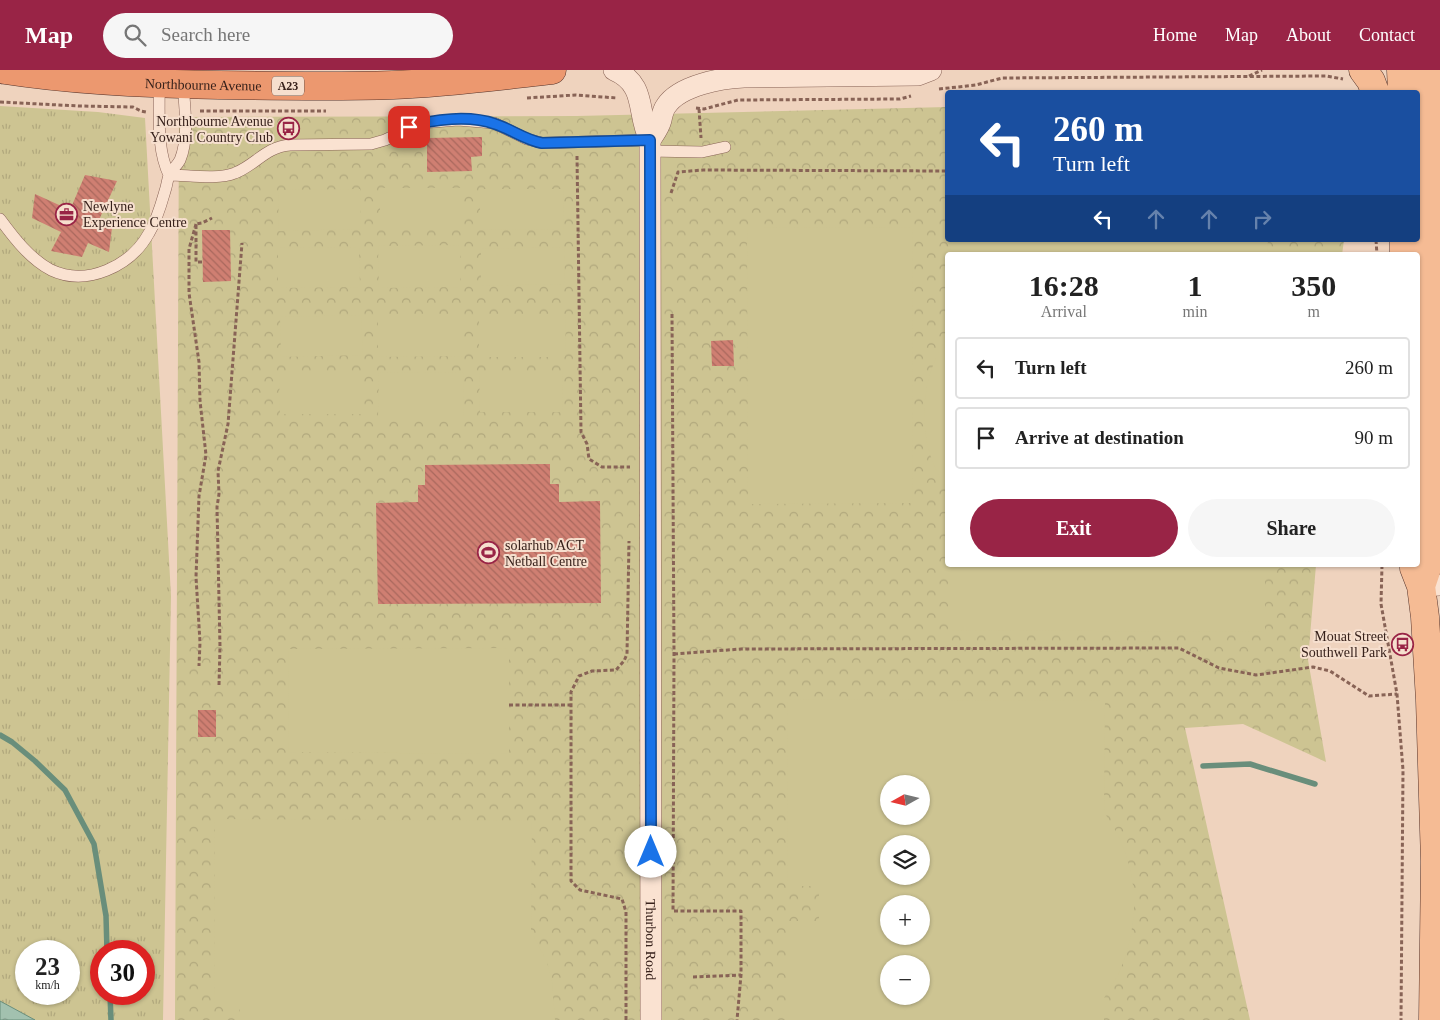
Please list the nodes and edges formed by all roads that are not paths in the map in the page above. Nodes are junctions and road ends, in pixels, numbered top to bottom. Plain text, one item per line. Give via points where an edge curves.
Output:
1 (5, 70) edge
2 (552, 70) edge
3 (614, 70) edge
4 (1401, 70) edge
5 (1428, 70) edge
6 (1356, 76) edge
7 (171, 77) edge
8 (934, 80) edge
9 (1374, 90) edge
10 (1402, 90) edge
11 (1440, 99) edge
12 (1428, 123) junction
13 (650, 146) junction
14 (725, 148) dead end
15 (169, 175) junction
16 (0, 219) edge
17 (1425, 579) edge
18 (651, 1020) edge
19 (1433, 1020) edge

1 - 7 highway, Northbourne Avenue / A23 via 51,78
2 - 7 highway, Northbourne Avenue / A23 via 394,85 270,86
3 - 13 street, Thurbon Road via 636,88
4 - 10 main road
5 - 12 main road
6 - 9 main road via 1371,81
7 - 15 lane via 162,152
7 - 15 lane via 185,111 180,160
8 - 13 street, Thurbon Road via 918,75 730,78 708,83 677,95 667,104
11 - 12 main road
12 - 17 main road via 1433,544
13 - 14 lane via 702,152
13 - 15 lane via 537,142 489,122 442,120 417,124 371,144 280,146 230,175
13 - 18 street, Thurbon Road
15 - 16 lane via 155,222 142,245 114,268 96,275 67,275 52,270 27,252
17 - 19 main road via 1435,862

